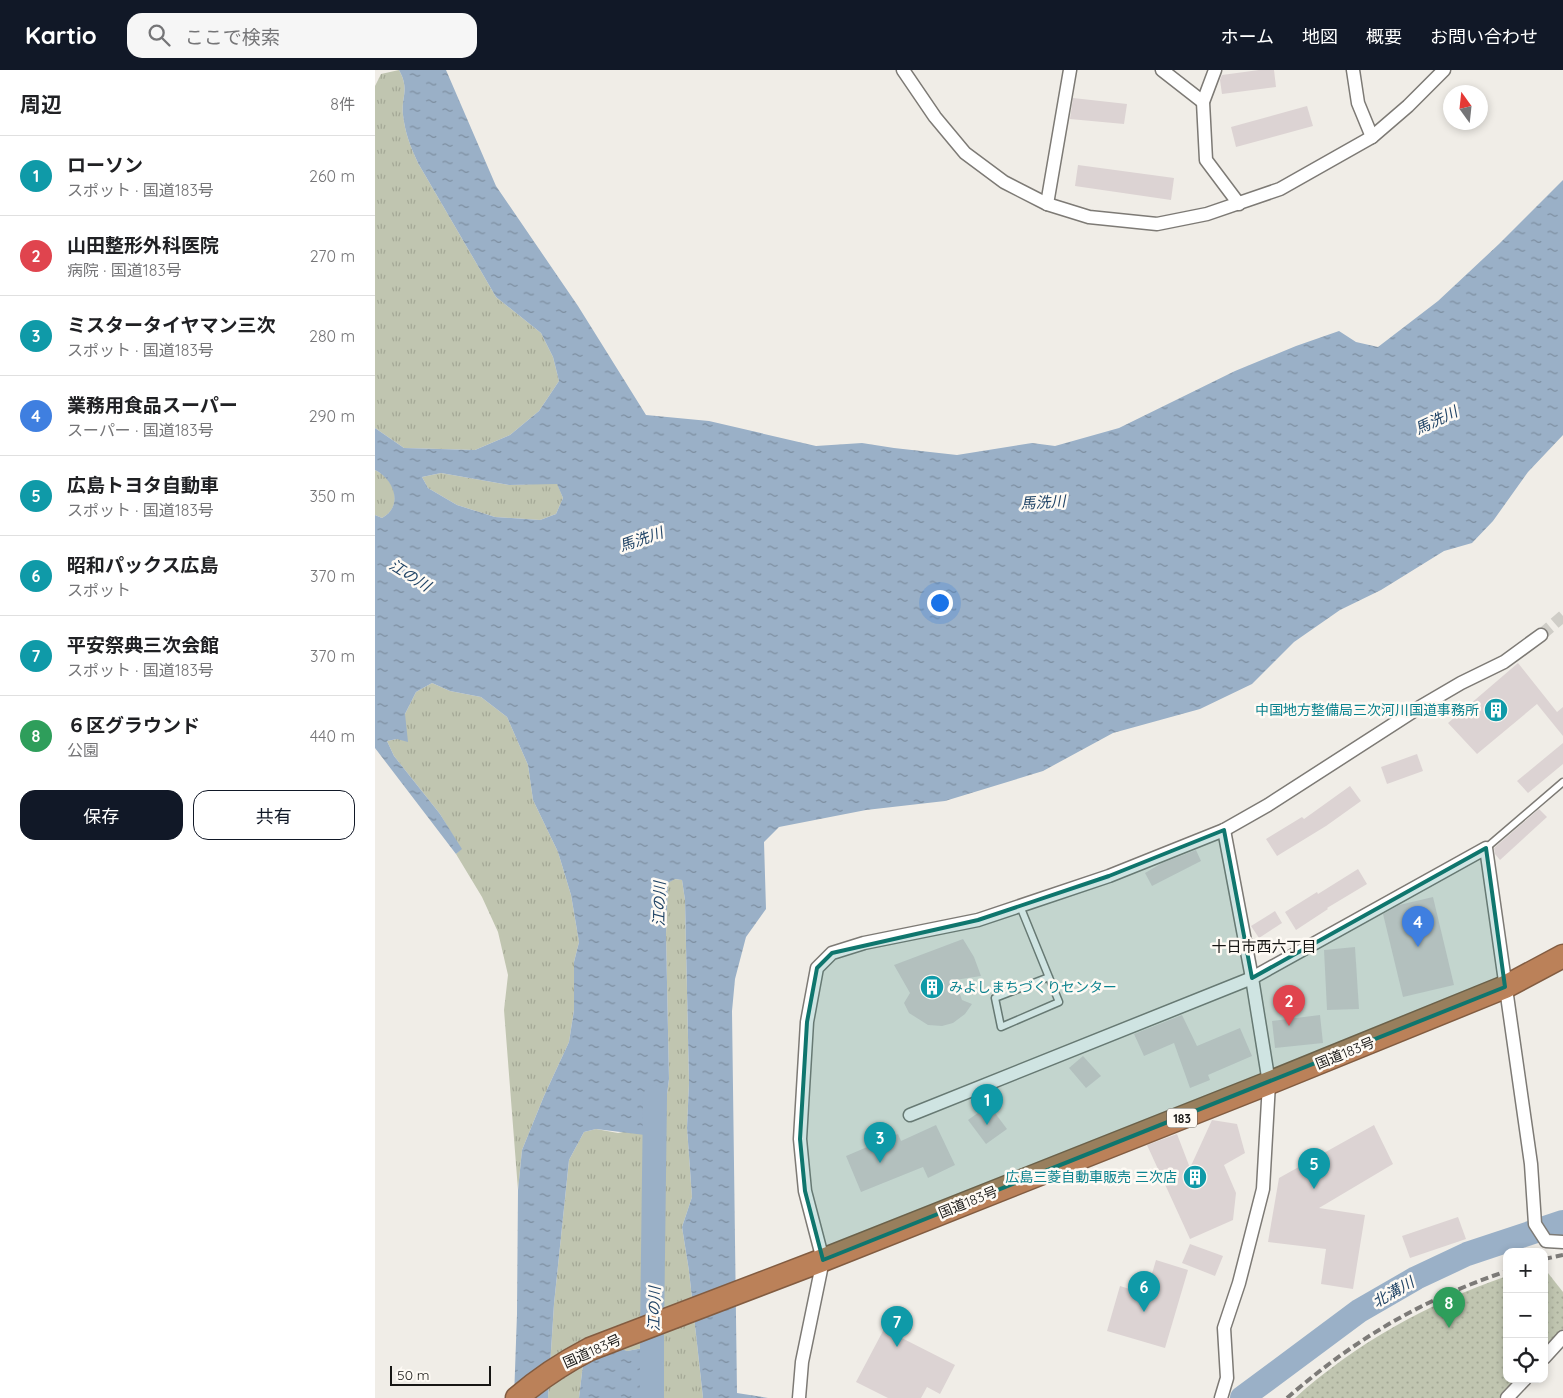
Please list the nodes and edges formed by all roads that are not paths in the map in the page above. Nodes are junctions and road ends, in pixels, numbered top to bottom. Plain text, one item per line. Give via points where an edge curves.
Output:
1 (903, 70) edge
2 (1070, 70) edge
3 (1162, 70) edge
4 (1215, 70) edge
5 (1353, 70) edge
6 (1444, 70) edge
7 (1203, 102) junction
8 (1372, 137) junction
9 (1047, 204) junction
10 (1239, 204) junction
11 (1541, 635) tunnel mouth
12 (1563, 782) edge
13 (1224, 830) junction
14 (1486, 848) junction
15 (1020, 906) junction
16 (1563, 956) edge
17 (1049, 977) junction
18 (1252, 978) junction
19 (1505, 987) junction
20 (1269, 1083) junction
21 (910, 1115) dead end
22 (1563, 1242) edge
23 (823, 1260) junction
24 (1563, 1337) edge
25 (1548, 1354) edge
26 (1521, 1383) edge
27 (517, 1398) edge
28 (799, 1398) edge
29 (1221, 1398) edge
30 (1507, 1398) edge

1 - 9 street via 935,118 965,153 1004,182
2 - 9 street
3 - 7 street
4 - 7 street
5 - 8 street via 1358,103
6 - 8 street
7 - 10 street via 1206,160
8 - 10 street via 1280,189
9 - 10 street via 1089,216 1157,224
11 - 13 street via 1505,662 1461,683
12 - 14 lane
13 - 15 street via 1109,876
13 - 18 street
14 - 18 street
14 - 19 street
15 - 17 lane
15 - 23 street via 978,920 864,943 832,953 817,968 807,1022 800,1139 805,1191
16 - 19 highway, 国道183号 / 183
17 - 17 lane via 1059,1002 1001,1027 995,998
18 - 20 street
18 - 21 street
19 - 20 highway, 国道183号 / 183
19 - 22 street via 1531,1164 1535,1224 1545,1241
20 - 23 highway, 国道183号 / 183
20 - 29 street via 1263,1189 1224,1328 1227,1378
23 - 27 highway, 国道183号 / 183 via 590,1349 559,1365
23 - 28 street via 802,1362
24 - 25 street
26 - 30 street

